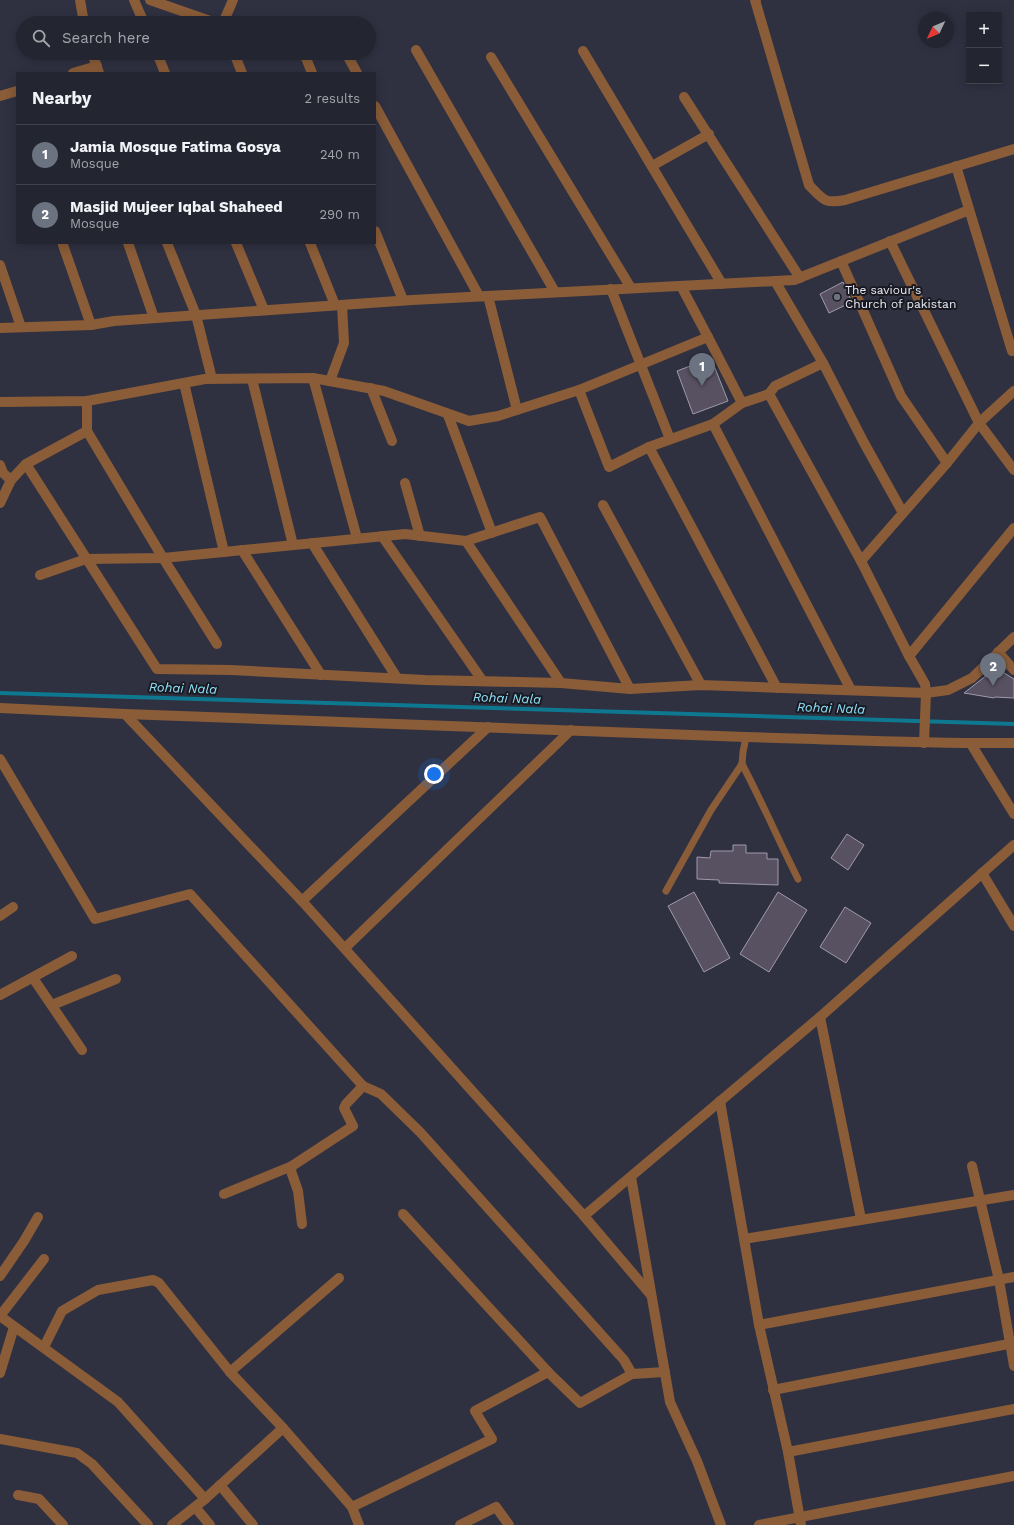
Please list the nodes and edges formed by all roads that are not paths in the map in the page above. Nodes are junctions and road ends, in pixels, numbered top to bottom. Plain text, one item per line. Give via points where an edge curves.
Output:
1 (80, 0) edge
2 (134, 0) edge
3 (150, 0) edge
4 (233, 0) edge
5 (756, 0) edge
6 (83, 16) edge
7 (141, 16) edge
8 (196, 16) edge
9 (227, 16) edge
10 (416, 50) dead end
11 (583, 51) dead end
12 (492, 57) dead end
13 (159, 60) edge
14 (237, 60) edge
15 (307, 60) edge
16 (350, 60) edge
17 (98, 69) edge
18 (79, 72) edge
19 (165, 72) edge
20 (242, 72) edge
21 (312, 72) edge
22 (356, 72) edge
23 (16, 91) edge
24 (0, 96) edge
25 (684, 97) dead end
26 (376, 108) edge
27 (709, 134) junction
28 (1014, 149) edge
29 (652, 166) junction
30 (956, 166) junction
31 (969, 210) junction
32 (376, 233) edge
33 (890, 241) junction
34 (128, 244) edge
35 (167, 244) edge
36 (236, 244) edge
37 (310, 244) edge
38 (63, 245) dead end
39 (841, 261) junction
40 (0, 265) edge
41 (800, 278) junction
42 (775, 281) junction
43 (722, 284) junction
44 (681, 286) junction
45 (631, 288) junction
46 (611, 289) junction
47 (555, 292) junction
48 (483, 296) junction
49 (403, 300) junction
50 (338, 305) junction
51 (264, 310) junction
52 (196, 315) junction
53 (154, 318) junction
54 (91, 324) junction
55 (21, 327) junction
56 (0, 328) edge
57 (708, 337) junction
58 (1013, 354) edge
59 (823, 363) junction
60 (640, 365) junction
61 (313, 378) junction
62 (212, 379) junction
63 (252, 379) junction
64 (330, 381) junction
65 (184, 383) junction
66 (371, 388) junction
67 (579, 390) junction
68 (1014, 391) edge
69 (769, 394) junction
70 (87, 401) junction
71 (0, 402) edge
72 (742, 403) junction
73 (517, 410) junction
74 (448, 415) junction
75 (979, 423) junction
76 (713, 424) junction
77 (87, 431) junction
78 (670, 440) junction
79 (392, 441) dead end
80 (649, 447) junction
81 (947, 463) junction
82 (26, 464) junction
83 (0, 465) edge
84 (1014, 470) edge
85 (11, 480) junction
86 (405, 483) dead end
87 (0, 503) edge
88 (603, 504) dead end
89 (903, 513) junction
90 (1014, 528) edge
91 (492, 533) junction
92 (382, 536) junction
93 (420, 536) junction
94 (357, 538) junction
95 (466, 541) junction
96 (312, 543) junction
97 (293, 545) junction
98 (242, 550) junction
99 (224, 552) junction
100 (163, 558) junction
101 (86, 559) junction
102 (861, 561) junction
103 (40, 575) dead end
104 (1014, 637) edge
105 (217, 644) dead end
106 (998, 652) junction
107 (909, 656) junction
108 (1014, 670) edge
109 (321, 675) junction
110 (397, 678) junction
111 (482, 680) junction
112 (561, 683) junction
113 (701, 684) junction
114 (777, 688) junction
115 (630, 689) junction
116 (851, 690) junction
117 (926, 695) junction
118 (0, 708) edge
119 (125, 714) junction
120 (488, 728) junction
121 (571, 730) junction
122 (746, 737) junction
123 (924, 740) junction
124 (1014, 743) edge
125 (970, 744) junction
126 (0, 759) edge
127 (742, 764) junction
128 (1014, 814) edge
129 (1014, 845) edge
130 (982, 873) junction
131 (798, 879) dead end
132 (666, 891) dead end
133 (302, 901) junction
134 (13, 907) dead end
135 (0, 916) edge
136 (1014, 926) edge
137 (345, 948) junction
138 (72, 956) dead end
139 (33, 978) junction
140 (116, 979) dead end
141 (2, 991) edge
142 (52, 1004) junction
143 (820, 1017) junction
144 (82, 1050) dead end
145 (363, 1086) junction
146 (720, 1101) junction
147 (292, 1166) junction
148 (972, 1166) dead end
149 (631, 1177) junction
150 (224, 1194) dead end
151 (1014, 1195) edge
152 (980, 1200) junction
153 (403, 1214) dead end
154 (584, 1216) junction
155 (38, 1217) dead end
156 (861, 1219) junction
157 (302, 1224) dead end
158 (744, 1239) junction
159 (44, 1259) dead end
160 (0, 1276) edge
161 (1014, 1277) edge
162 (339, 1278) dead end
163 (999, 1280) junction
164 (651, 1296) junction
165 (0, 1316) edge
166 (759, 1325) junction
167 (14, 1327) junction
168 (1012, 1344) edge
169 (44, 1347) junction
170 (1014, 1366) edge
171 (230, 1372) junction
172 (548, 1372) junction
173 (665, 1372) junction
174 (0, 1374) edge
175 (632, 1374) junction
176 (773, 1390) junction
177 (1014, 1409) edge
178 (283, 1428) junction
179 (0, 1439) edge
180 (788, 1452) junction
181 (1014, 1476) edge
182 (220, 1485) junction
183 (18, 1495) dead end
184 (205, 1499) junction
185 (195, 1507) junction
186 (352, 1507) junction
187 (801, 1522) edge
188 (465, 1524) edge
189 (63, 1525) edge
190 (148, 1525) edge
191 (172, 1525) edge
192 (210, 1525) edge
193 (253, 1525) edge
194 (359, 1525) edge
195 (509, 1525) edge
196 (721, 1525) edge
197 (759, 1525) edge

1 - 6 street
2 - 7 street
3 - 8 street
4 - 9 street
5 - 30 street via 810,185 820,198 832,202 845,200
10 - 47 street
11 - 29 street
12 - 45 street
13 - 19 street
14 - 20 street
15 - 21 street
16 - 22 street
17 - 18 street
23 - 24 street
25 - 27 street
26 - 48 street
27 - 29 street
27 - 41 street
28 - 30 street
29 - 43 street
30 - 31 street
31 - 33 street
31 - 58 street
32 - 49 street
33 - 39 street
33 - 75 street
34 - 53 street
35 - 52 street
36 - 51 street
37 - 50 street
38 - 54 street
39 - 41 street
39 - 81 street via 901,396
40 - 55 street
41 - 42 street
42 - 43 street
42 - 59 street
43 - 44 street
44 - 45 street
44 - 57 street
45 - 46 street
46 - 47 street
46 - 60 street
47 - 48 street
48 - 49 street
48 - 73 street
49 - 50 street
50 - 51 street
50 - 64 street via 344,343
51 - 52 street
52 - 53 street
52 - 62 street
53 - 54 street
54 - 55 street
55 - 56 street
57 - 60 street
57 - 72 street
59 - 69 street via 775,386
59 - 89 street
60 - 67 street
60 - 78 street
61 - 63 street
61 - 64 street
61 - 94 street
62 - 63 street
62 - 65 street
63 - 97 street
64 - 66 street
65 - 70 street
65 - 99 street
66 - 74 street
66 - 79 street
67 - 73 street
67 - 80 street via 609,467
68 - 75 street
69 - 72 street
69 - 102 street
70 - 71 street
70 - 77 street
72 - 76 street
73 - 74 street via 470,421
74 - 91 street
75 - 81 street
75 - 84 street
76 - 78 street
76 - 116 street
77 - 82 street
77 - 100 street
78 - 80 street
80 - 114 street
81 - 89 street
82 - 85 street
82 - 101 street
83 - 85 street via 3,473
85 - 87 street
86 - 93 street
88 - 113 street
89 - 102 street
90 - 107 street
91 - 95 street
91 - 115 street via 540,517
92 - 93 street
92 - 94 street
92 - 111 street
93 - 95 street
94 - 96 street
95 - 112 street
96 - 97 street
96 - 110 street
97 - 98 street
98 - 99 street
98 - 109 street
99 - 100 street
100 - 101 street
100 - 105 street
101 - 103 street
101 - 109 street via 157,669
102 - 107 street
104 - 106 street
106 - 108 street
106 - 117 street via 972,678 948,690
107 - 117 street via 925,684
109 - 110 street
110 - 111 street
111 - 112 street
112 - 115 street
113 - 114 street
113 - 115 street
114 - 116 street
116 - 117 street
117 - 123 street
118 - 119 street
119 - 120 street
119 - 133 street
120 - 121 street
120 - 133 street
121 - 122 street
121 - 137 street
122 - 123 street
122 - 127 lane
123 - 125 street
124 - 125 street
125 - 128 street
126 - 145 street via 95,919 190,894
127 - 131 lane
127 - 132 lane via 711,810
129 - 130 street
130 - 136 street
130 - 143 street
133 - 137 street
134 - 135 street
137 - 154 street
138 - 139 street
139 - 141 street
139 - 142 street
140 - 142 street
142 - 144 street
143 - 146 street
143 - 156 street
145 - 147 street via 344,1108 353,1126
145 - 175 street via 381,1094 420,1132 624,1360
146 - 149 street
146 - 158 street
147 - 150 street
147 - 157 street
148 - 152 street
149 - 154 street
149 - 164 street
151 - 152 street
152 - 156 street
152 - 163 street
153 - 172 street
154 - 164 street
155 - 160 street
156 - 158 street
158 - 166 street
159 - 165 street
161 - 163 street
162 - 171 street
163 - 166 street
163 - 168 street
164 - 173 street
165 - 167 street
166 - 176 street
167 - 169 street
167 - 174 street
168 - 170 street
168 - 176 street
169 - 171 street via 62,1311 98,1290 152,1280 159,1283
169 - 184 street via 118,1402
171 - 178 street
172 - 175 street via 580,1403
172 - 186 street via 475,1411 492,1438
173 - 175 street
173 - 196 street via 670,1402 697,1461
176 - 180 street
177 - 180 street
178 - 182 street
178 - 186 street
179 - 190 street via 77,1452 92,1464
180 - 187 street
181 - 187 street
182 - 184 street
182 - 193 street
183 - 189 street via 40,1499
184 - 185 street
185 - 191 street
185 - 192 street
186 - 194 street
187 - 197 street
188 - 195 street via 496,1507

